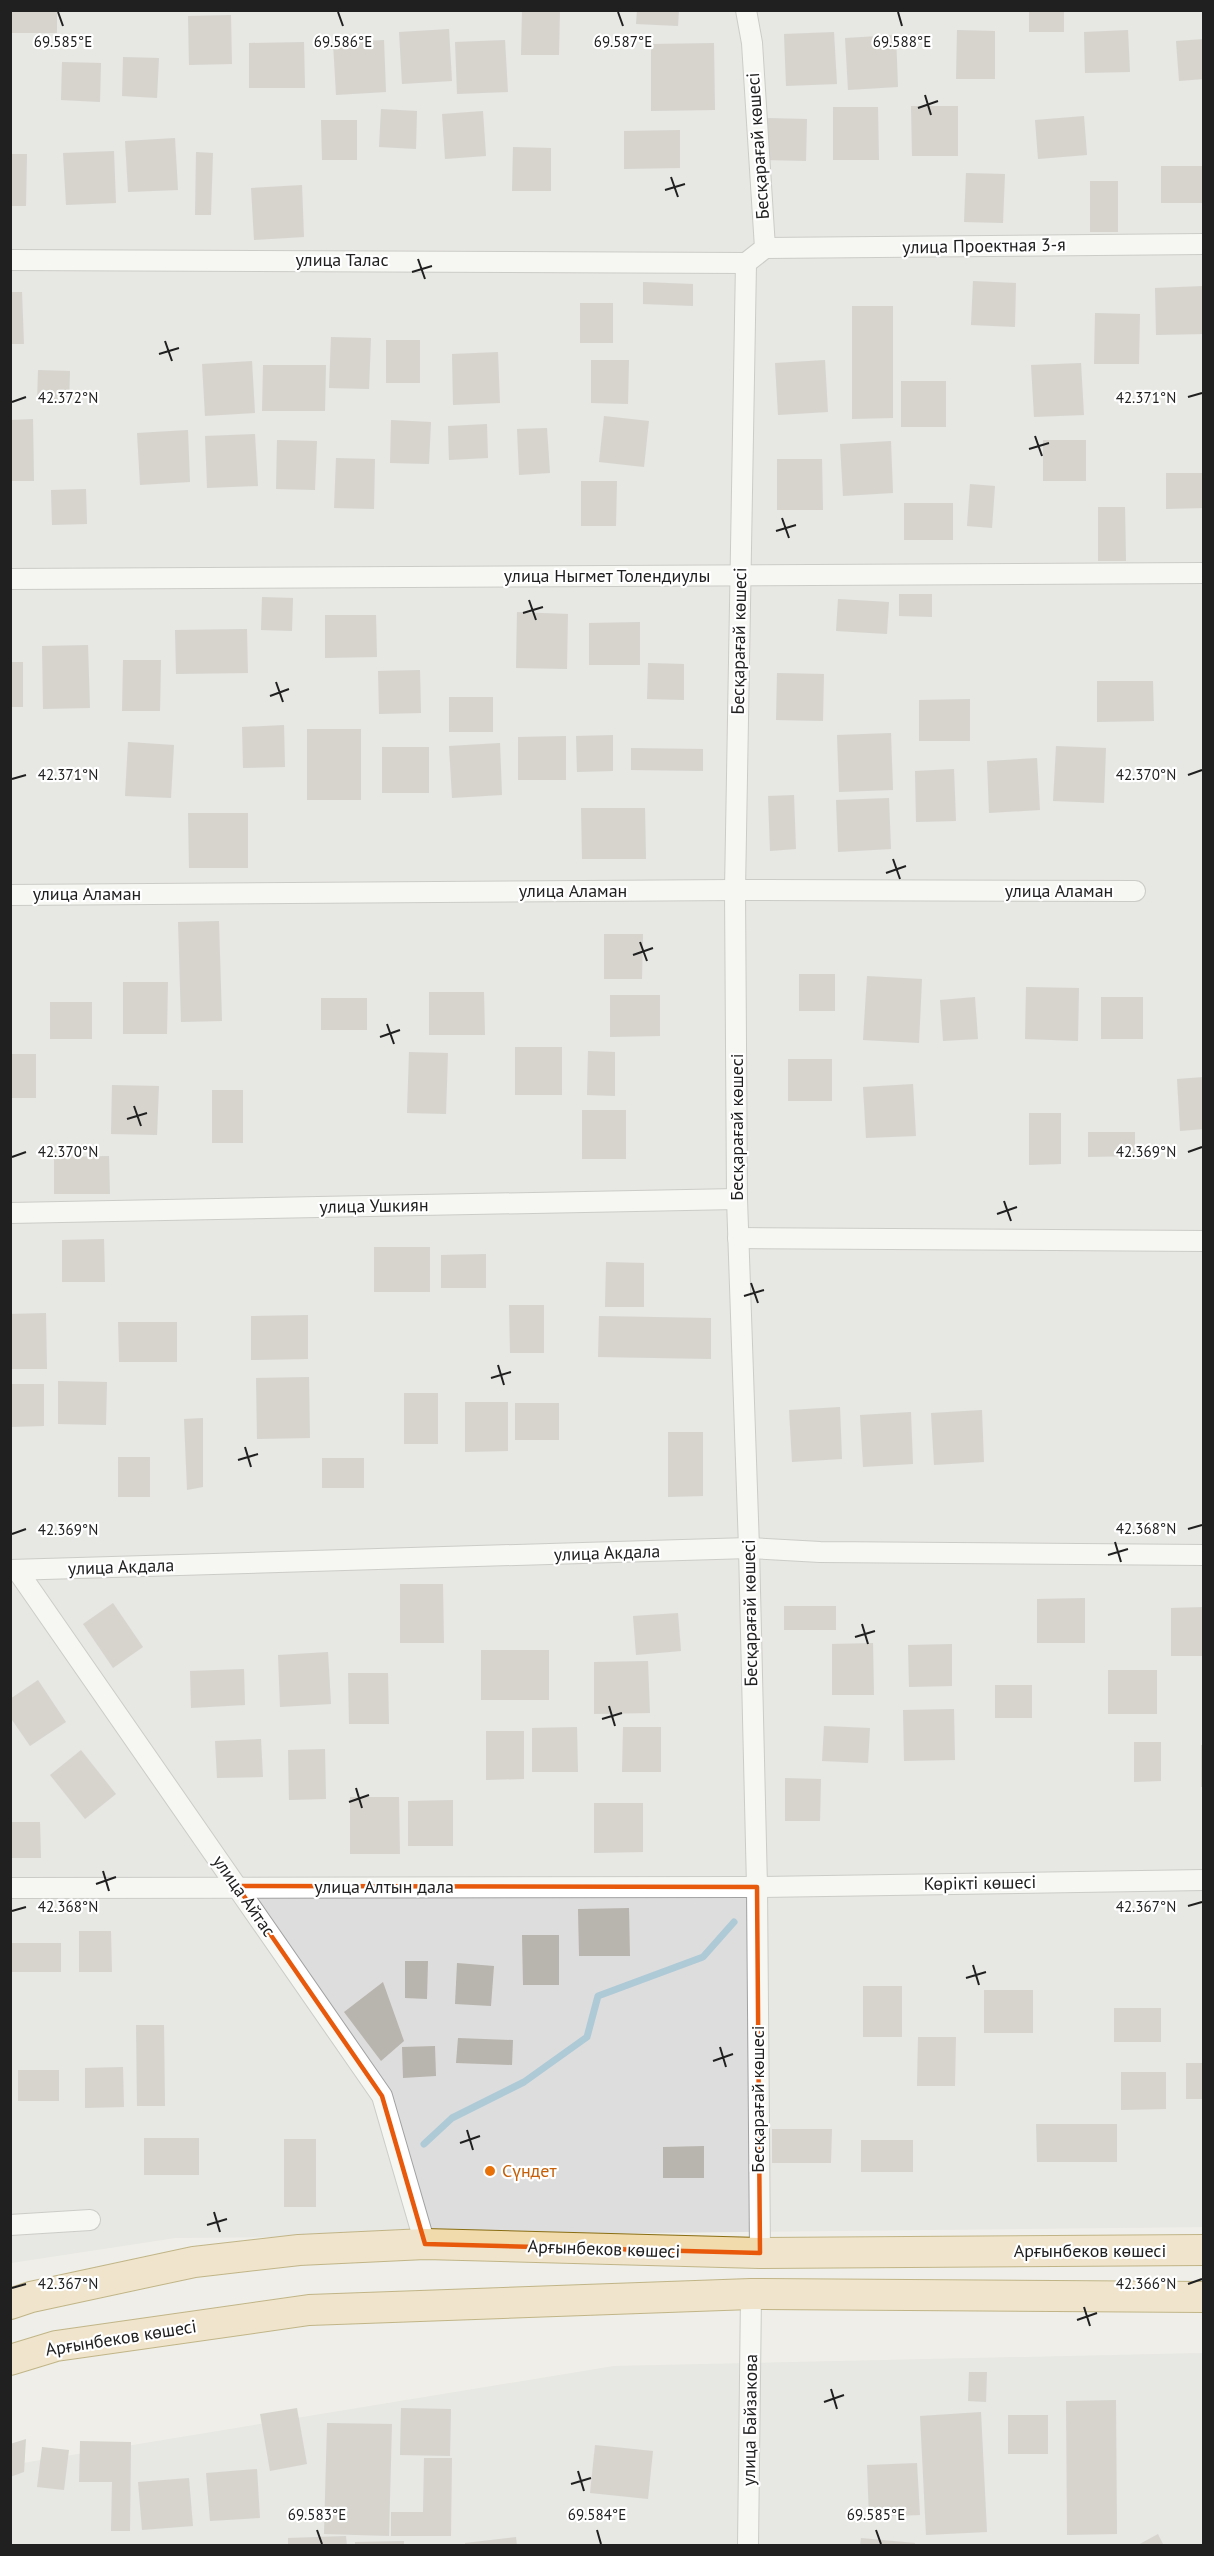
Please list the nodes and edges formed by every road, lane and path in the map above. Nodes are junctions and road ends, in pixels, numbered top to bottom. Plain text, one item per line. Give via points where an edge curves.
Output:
1 (746, 10) edge
2 (1203, 244) edge
3 (765, 248) junction
4 (10, 260) edge
5 (746, 263) junction
6 (1203, 573) edge
7 (740, 576) junction
8 (10, 579) edge
9 (735, 890) junction
10 (1135, 891) dead end
11 (10, 895) edge
12 (737, 1199) junction
13 (10, 1213) edge
14 (738, 1238) junction
15 (1203, 1241) edge
16 (749, 1548) junction
17 (1203, 1555) edge
18 (14, 1570) edge
19 (1203, 1880) edge
20 (237, 1886) junction
21 (757, 1887) junction
22 (10, 1888) edge
23 (90, 2220) dead end
24 (10, 2225) edge
25 (425, 2244) junction
26 (1203, 2250) edge
27 (935, 2252) junction
28 (760, 2253) junction
29 (751, 2294) junction
30 (933, 2294) junction
31 (1203, 2297) edge
32 (10, 2304) edge
33 (10, 2360) edge
34 (748, 2546) edge

1 - 3 street, Бесқарағай көшесі via 752,43
2 - 3 street, улица Проектная 3-я
3 - 5 street
4 - 5 street, улица Талас
5 - 7 street, Бесқарағай көшесі
6 - 7 street, улица Ныгмет Толендиулы
7 - 8 street, улица Ныгмет Толендиулы
7 - 9 street, Бесқарағай көшесі
9 - 10 street, улица Аламан
9 - 11 street, улица Аламан
9 - 12 street, Бесқарағай көшесі
12 - 13 street, улица Ушкиян
12 - 14 street, Бесқарағай көшесі
14 - 15 street
14 - 16 street, Бесқарағай көшесі
16 - 17 street, улица Акдала
16 - 18 street, улица Акдала
16 - 21 street, Бесқарағай көшесі
18 - 20 street, улица Айтас
19 - 21 street, Көрікті көшесі
20 - 21 street, улица Алтын дала
20 - 22 street, улица Алтын дала
20 - 25 street, улица Айтас via 382,2096
21 - 28 street, Бесқарағай көшесі
23 - 24 street
25 - 28 main road, Арғынбеков көшесі
25 - 32 main road, Арғынбеков көшесі via 299,2250 194,2262
26 - 27 main road, Арғынбеков көшесі
27 - 28 main road, Арғынбеков көшесі
27 - 30 main road
29 - 30 main road, Арғынбеков көшесі
29 - 33 main road, Арғынбеков көшесі via 309,2310 56,2346
29 - 34 street, улица Байзакова
30 - 31 main road, Арғынбеков көшесі

